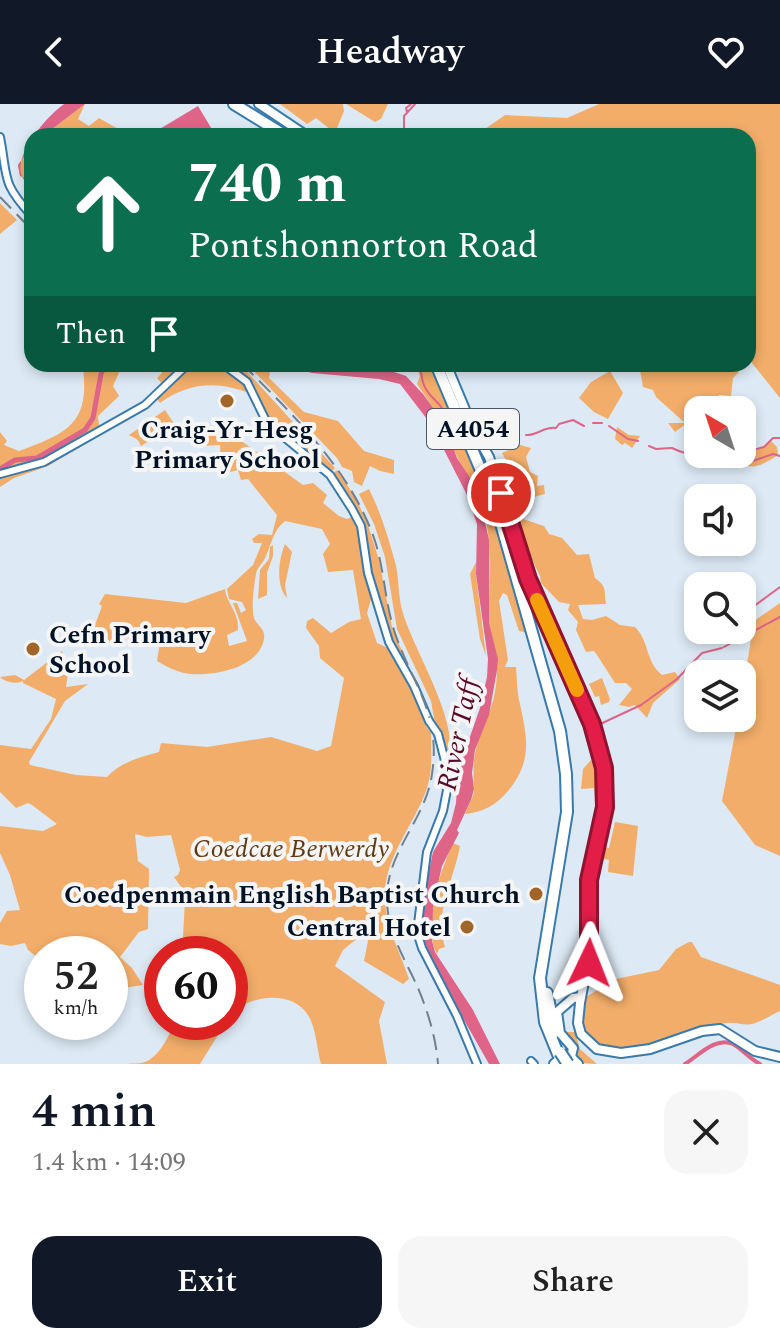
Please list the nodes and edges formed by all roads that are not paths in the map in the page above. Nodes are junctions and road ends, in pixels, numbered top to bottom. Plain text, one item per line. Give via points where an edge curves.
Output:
1 (234, 104) edge
2 (244, 104) edge
3 (259, 104) edge
4 (273, 128) edge
5 (282, 128) edge
6 (295, 128) edge
7 (0, 137) edge
8 (24, 207) edge
9 (180, 372) edge
10 (234, 372) edge
11 (444, 372) edge
12 (445, 372) edge
13 (0, 474) edge
14 (567, 825) junction
15 (581, 997) junction
16 (780, 1057) edge
17 (563, 1060) edge
18 (477, 1064) edge

1 - 4 highway
2 - 5 highway
3 - 6 main road
7 - 8 main road via 4,175
9 - 13 main road via 145,405 44,462
10 - 18 main road, bridge via 247,382 267,423 330,475 352,509 361,526 368,573 389,642 438,734 447,790 427,852 418,940
11 - 14 highway via 509,534 563,730 570,783
12 - 15 main road, A4054 via 489,457 528,579 601,754 606,793 590,867 590,950
14 - 17 highway via 543,983 548,1021
14 - 17 highway via 541,967 541,1004 548,1033
15 - 16 main road, A4054 via 581,1034 604,1051 650,1049 720,1029 755,1051
15 - 17 main road via 575,996 557,1012 560,1033 573,1048

